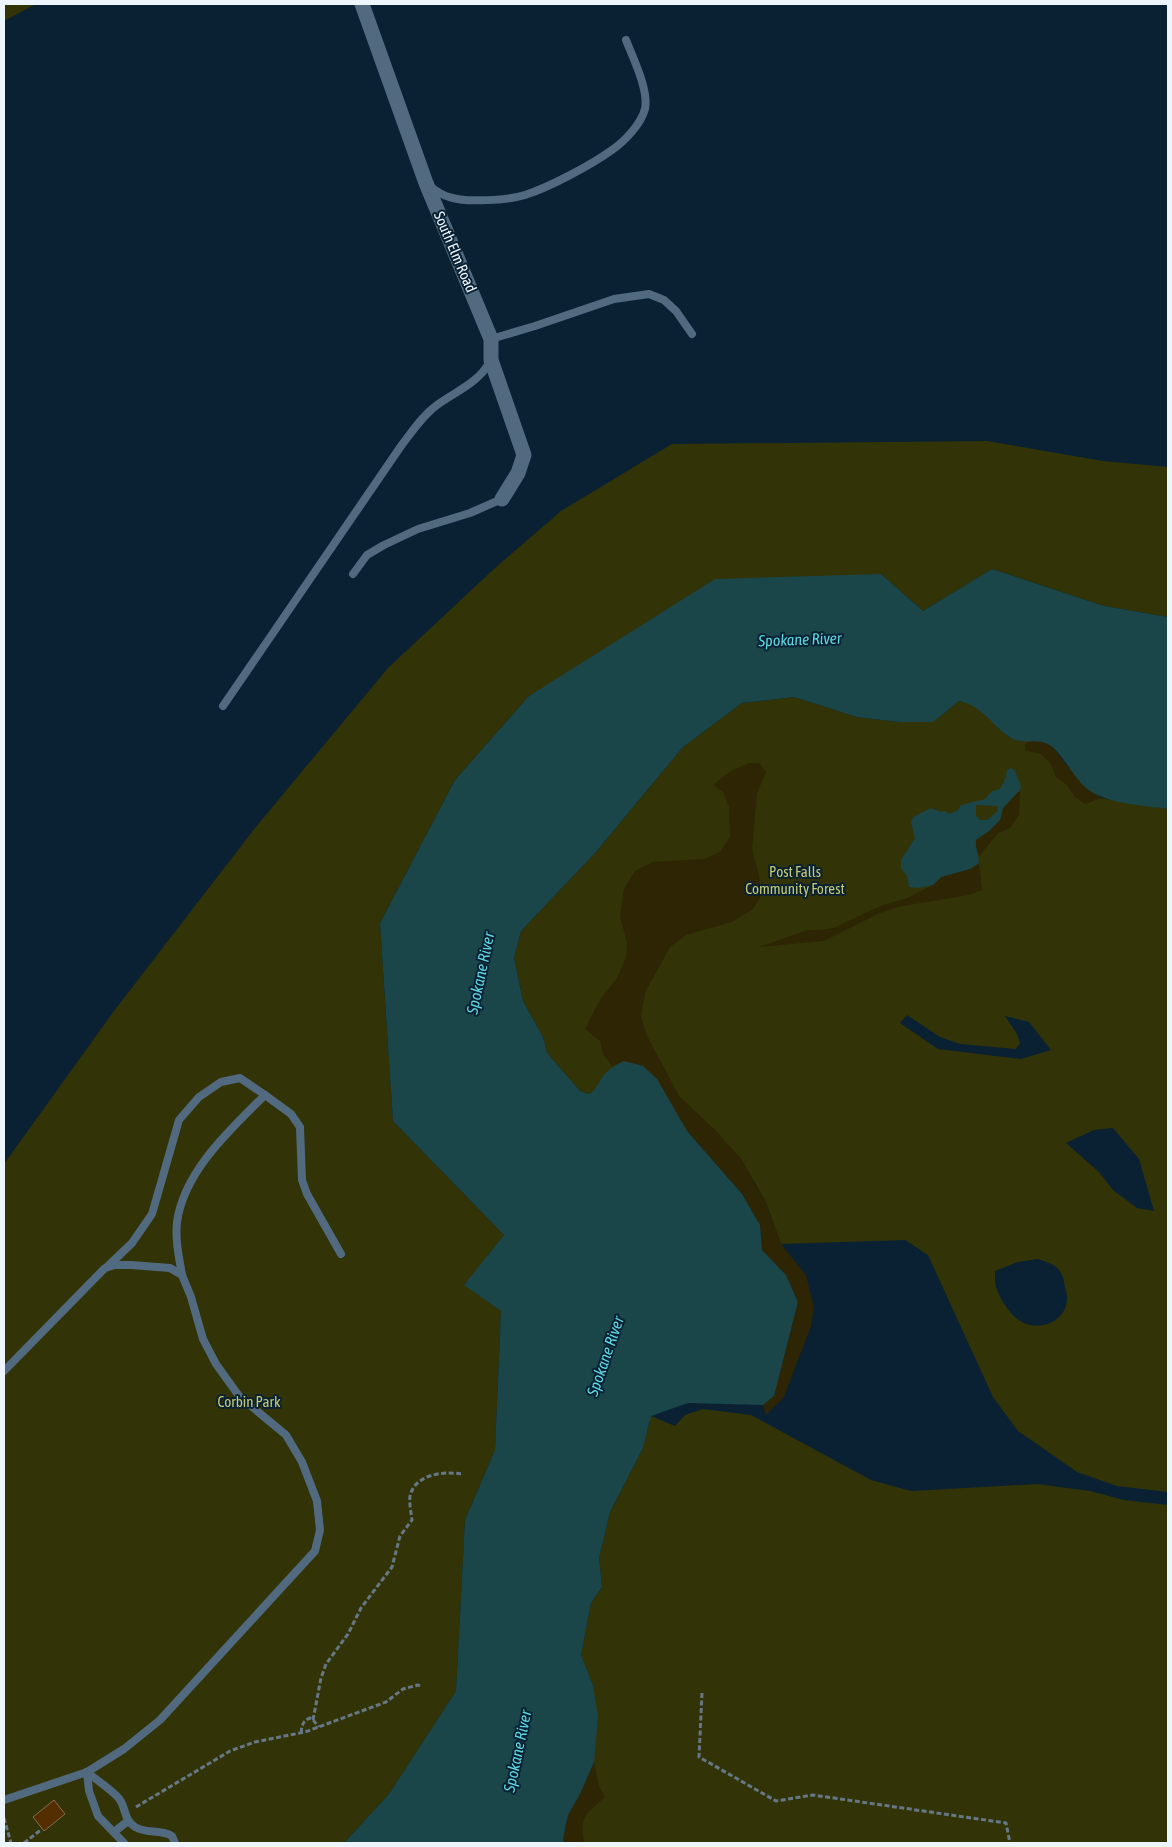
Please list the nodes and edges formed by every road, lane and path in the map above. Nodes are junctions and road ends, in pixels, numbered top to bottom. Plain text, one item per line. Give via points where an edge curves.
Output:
1 (362, 4) edge
2 (626, 40) dead end
3 (426, 183) junction
4 (692, 334) dead end
5 (491, 339) junction
6 (491, 360) junction
7 (502, 499) joint
8 (353, 574) dead end
9 (223, 706) dead end
10 (264, 1095) junction
11 (342, 1254) dead end
12 (105, 1268) junction
13 (182, 1275) junction
14 (4, 1371) edge
15 (461, 1474) dead end
16 (422, 1687) dead end
17 (702, 1693) dead end
18 (313, 1720) junction
19 (319, 1728) junction
20 (301, 1733) junction
21 (86, 1772) junction
22 (4, 1800) edge
23 (127, 1817) junction
24 (4, 1818) edge
25 (42, 1829) dead end
26 (114, 1832) junction
27 (11, 1843) edge
28 (24, 1843) edge
29 (124, 1843) edge
30 (175, 1843) edge
31 (1010, 1843) edge

1 - 3 street, South Elm Road
2 - 3 lane via 646,101 633,131 613,149 523,196 475,200 451,198
3 - 5 street, South Elm Road
4 - 5 lane via 676,311 664,300 649,294 614,299
5 - 6 street, South Elm Road
6 - 7 street, South Elm Road via 524,455 518,473
6 - 9 lane via 475,380 420,421
7 - 8 lane via 418,529 384,545 367,555
10 - 11 lane via 291,1114 300,1127 302,1180
10 - 12 lane via 240,1078 221,1082 199,1097 179,1120 152,1214 132,1243
10 - 13 lane via 198,1169 181,1204 177,1246
12 - 13 lane via 115,1265 160,1267
12 - 14 lane
13 - 21 lane via 203,1339 216,1364 239,1396 286,1436 302,1462 316,1501 320,1530 315,1551 160,1720 124,1749
15 - 18 path via 430,1476 412,1490 412,1520 400,1536 392,1567 326,1664
16 - 19 path via 403,1689 386,1702
17 - 31 path via 699,1757 776,1801 813,1795 1006,1823
18 - 19 path
18 - 20 path via 306,1720
19 - 20 path
20 - 23 path via 255,1742 230,1751
21 - 22 lane
21 - 23 lane via 120,1800
21 - 26 lane via 88,1791 98,1816
23 - 26 lane
23 - 30 lane via 132,1826 165,1832
24 - 27 path
25 - 28 path
26 - 29 lane

